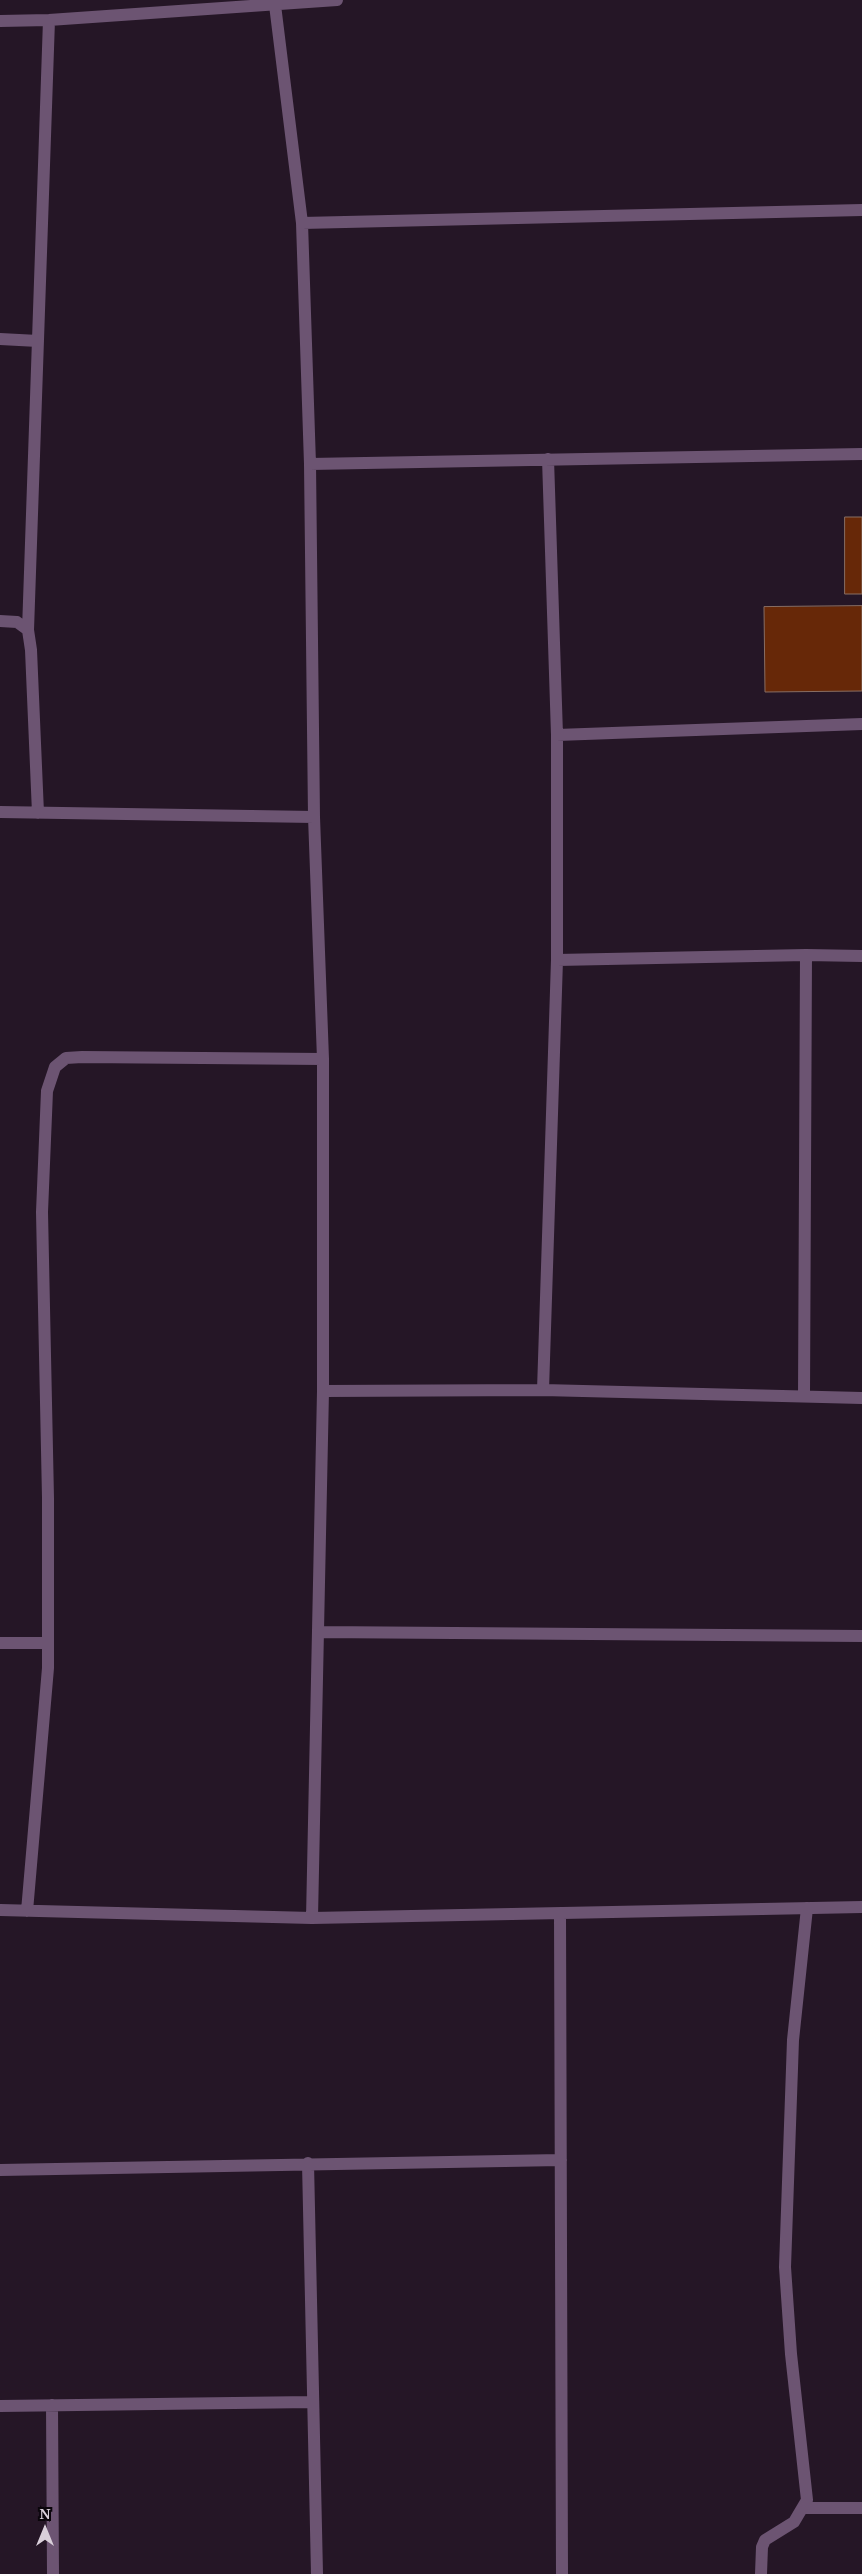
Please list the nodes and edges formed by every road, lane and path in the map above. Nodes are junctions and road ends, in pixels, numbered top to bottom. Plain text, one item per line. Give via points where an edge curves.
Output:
1 (337, 0) edge
2 (276, 5) junction
3 (178, 6) edge
4 (49, 20) junction
5 (0, 21) edge
6 (862, 210) edge
7 (302, 223) junction
8 (0, 339) edge
9 (38, 341) junction
10 (862, 454) edge
11 (548, 460) junction
12 (310, 464) junction
13 (0, 621) edge
14 (28, 630) junction
15 (862, 724) edge
16 (557, 735) junction
17 (0, 812) edge
18 (38, 813) junction
19 (314, 817) junction
20 (806, 955) junction
21 (862, 956) edge
22 (557, 960) junction
23 (322, 1059) junction
24 (543, 1390) junction
25 (322, 1391) junction
26 (804, 1396) junction
27 (862, 1398) edge
28 (318, 1632) junction
29 (862, 1636) edge
30 (0, 1643) edge
31 (48, 1643) junction
32 (862, 1907) edge
33 (807, 1908) junction
34 (0, 1910) edge
35 (27, 1911) junction
36 (560, 1914) junction
37 (312, 1918) junction
38 (562, 2160) junction
39 (308, 2163) junction
40 (0, 2170) edge
41 (312, 2402) junction
42 (52, 2405) junction
43 (0, 2406) edge
44 (804, 2508) junction
45 (862, 2508) edge
46 (53, 2574) edge
47 (317, 2574) edge
48 (562, 2574) edge
49 (761, 2574) edge

1 - 2 street
2 - 3 street
2 - 7 street
3 - 4 street
4 - 5 street
4 - 9 street
6 - 7 street
7 - 12 street
8 - 9 street
9 - 14 street
10 - 11 street
11 - 12 street
11 - 16 street
12 - 19 street
13 - 14 street via 17,622
14 - 18 street
15 - 16 street
16 - 22 street
17 - 18 street
18 - 19 street
19 - 23 street
20 - 21 street
20 - 22 street
20 - 26 street
22 - 24 street
23 - 25 street
23 - 31 street via 82,1057 66,1058 55,1067 47,1091 42,1212
24 - 25 street
24 - 26 street
25 - 28 street
26 - 27 street
28 - 29 street
28 - 37 street
30 - 31 street
31 - 35 street
32 - 33 street
33 - 36 street
33 - 44 street via 793,2040 785,2267 807,2500
34 - 35 street
35 - 37 street
36 - 37 street
36 - 38 street
38 - 39 street
38 - 48 street
39 - 40 street
39 - 41 street
41 - 42 street
41 - 47 street
42 - 43 street
42 - 46 street
44 - 45 street
44 - 49 street via 794,2522 765,2540

